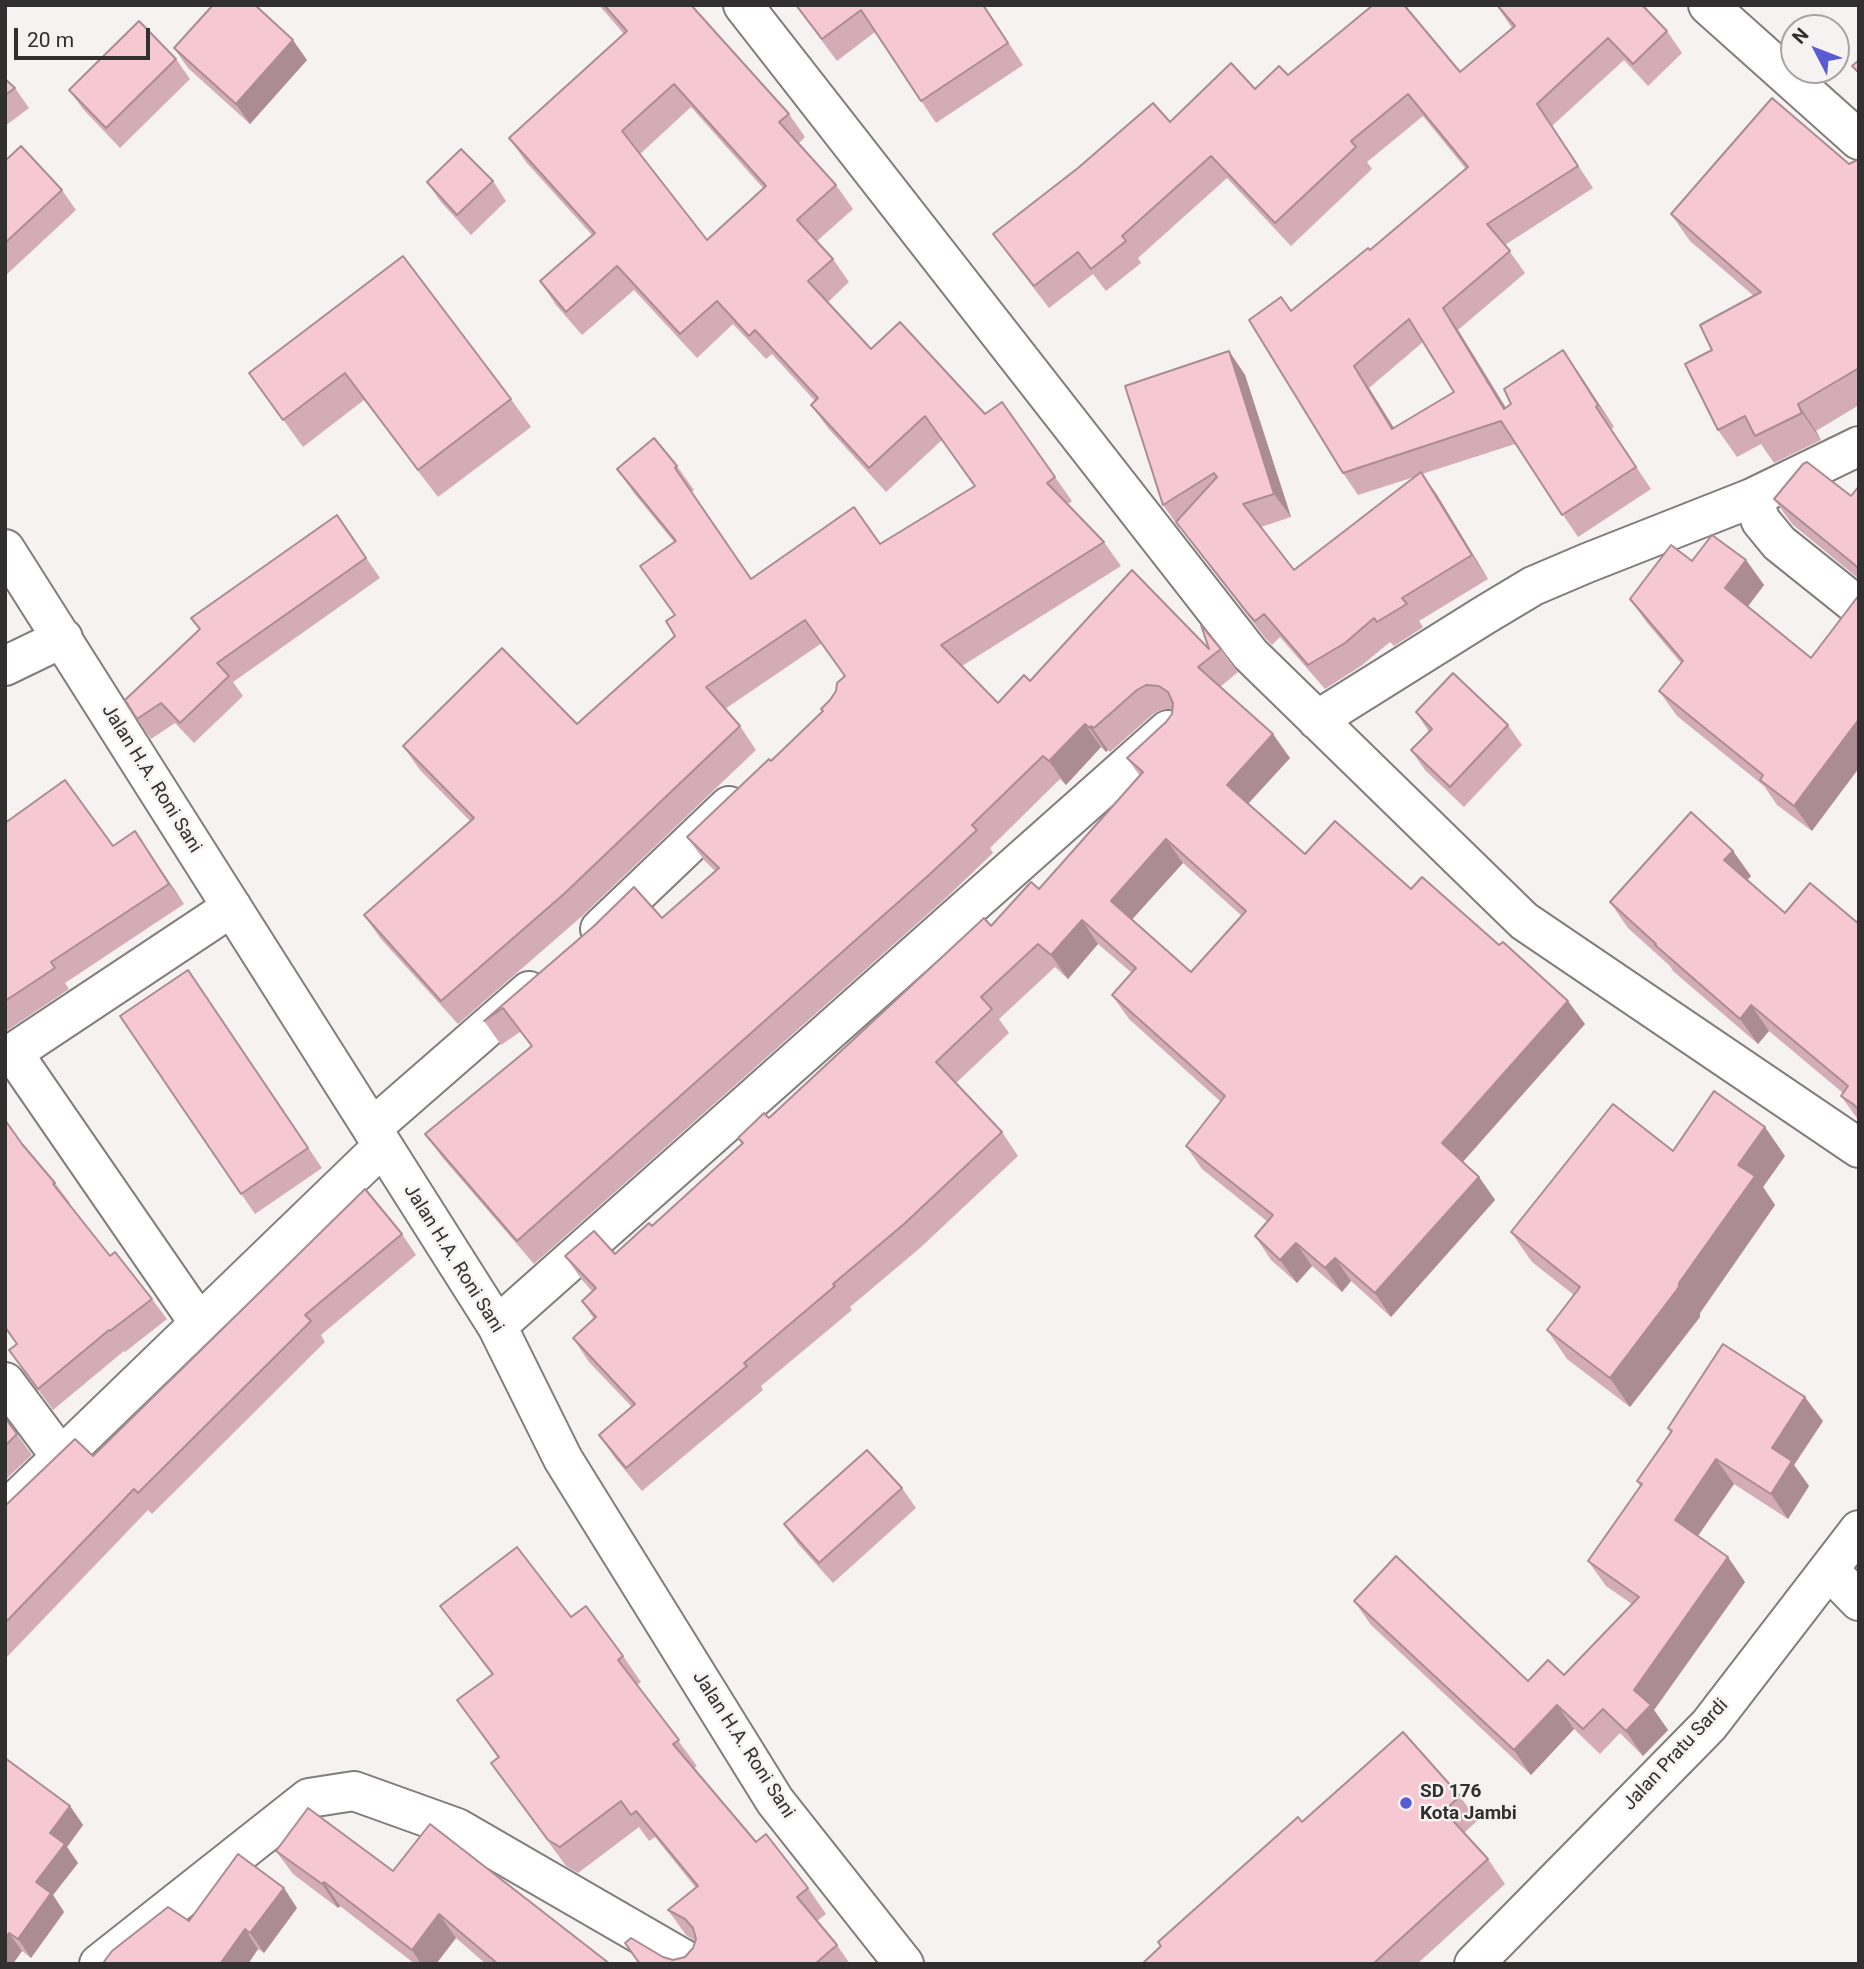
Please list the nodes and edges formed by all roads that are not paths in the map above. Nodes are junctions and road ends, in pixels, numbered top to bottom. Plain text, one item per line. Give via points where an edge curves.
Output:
1 (743, 5) edge
2 (1708, 5) edge
3 (1859, 140) edge
4 (1859, 446) edge
5 (1752, 498) junction
6 (5, 549) edge
7 (1859, 607) edge
8 (63, 638) junction
9 (5, 666) edge
10 (1317, 720) junction
11 (1168, 730) edge
12 (753, 783) edge
13 (232, 907) junction
14 (9, 1056) edge
15 (378, 1137) junction
16 (1859, 1148) edge
17 (200, 1323) junction
18 (497, 1326) junction
19 (5, 1382) edge
20 (61, 1457) junction
21 (5, 1511) edge
22 (1859, 1530) edge
23 (1829, 1570) junction
24 (1859, 1601) edge
25 (99, 1964) edge
26 (692, 1964) edge
27 (904, 1964) edge
28 (1474, 1964) edge

1 - 10 street via 1250,654
2 - 3 street
4 - 5 street
5 - 7 street via 1761,521 1779,543
5 - 10 street via 1533,586
6 - 8 street, Jalan H.A. Roni Sani
8 - 9 street
8 - 13 street, Jalan H.A. Roni Sani
10 - 16 street via 1524,920
11 - 18 street
12 - 15 street
13 - 14 street
13 - 15 street, Jalan H.A. Roni Sani
14 - 17 street
15 - 17 street
15 - 18 street, Jalan H.A. Roni Sani
17 - 20 street
18 - 27 street, Jalan H.A. Roni Sani via 563,1459 775,1801
19 - 20 street
20 - 21 street
22 - 23 street, Jalan Pratu Sardi
23 - 24 street
23 - 28 street, Jalan Pratu Sardi via 1709,1725
25 - 26 street via 309,1798 354,1791 457,1828

